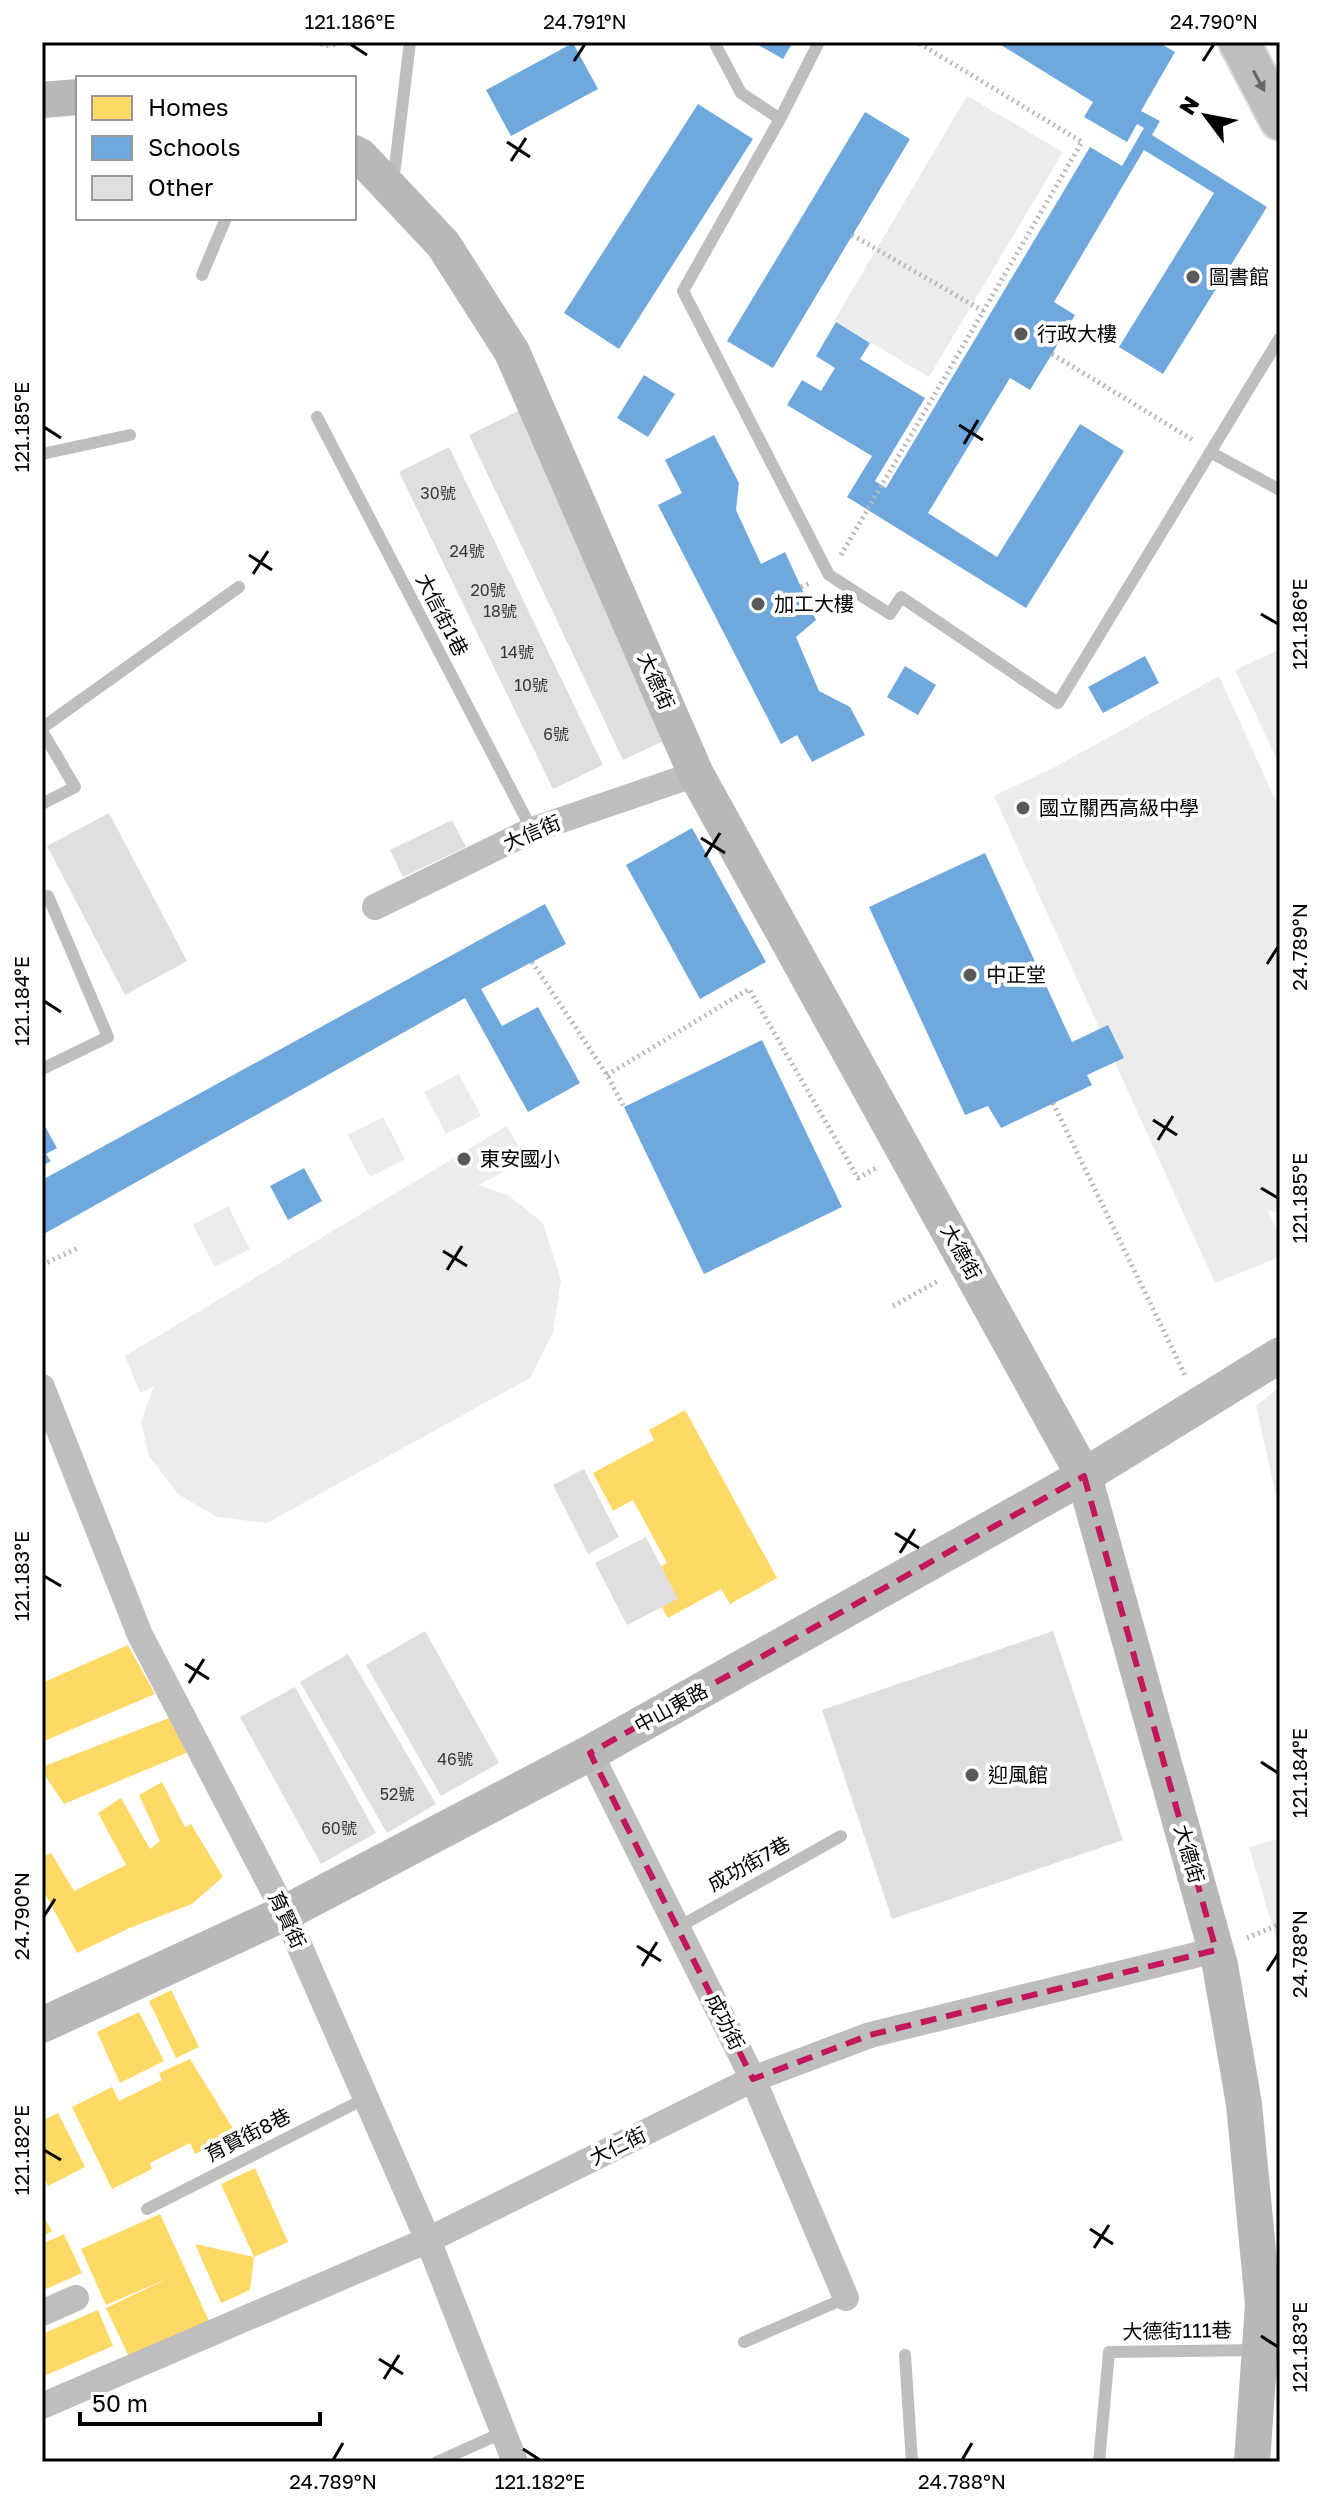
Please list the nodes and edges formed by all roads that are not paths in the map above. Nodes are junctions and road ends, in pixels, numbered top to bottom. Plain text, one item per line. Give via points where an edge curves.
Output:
1 (410, 42) edge
2 (714, 42) edge
3 (819, 42) edge
4 (1239, 42) edge
5 (76, 97) edge
6 (42, 100) edge
7 (780, 119) junction
8 (1280, 120) edge
9 (356, 154) edge
10 (392, 190) junction
11 (225, 220) edge
12 (202, 275) dead end
13 (1279, 339) edge
14 (317, 417) dead end
15 (130, 435) dead end
16 (1210, 452) junction
17 (42, 454) edge
18 (1280, 490) edge
19 (239, 587) dead end
20 (42, 730) edge
21 (696, 774) junction
22 (42, 804) edge
23 (532, 830) junction
24 (48, 896) dead end
25 (375, 907) dead end
26 (42, 1069) edge
27 (1280, 1355) edge
28 (42, 1387) edge
29 (1084, 1476) junction
30 (590, 1753) junction
31 (841, 1836) dead end
32 (285, 1913) junction
33 (677, 1928) junction
34 (1216, 1950) junction
35 (42, 2025) edge
36 (753, 2079) junction
37 (366, 2098) junction
38 (147, 2209) dead end
39 (428, 2240) junction
40 (76, 2298) dead end
41 (846, 2298) joint
42 (42, 2313) edge
43 (744, 2342) dead end
44 (1260, 2350) junction
45 (905, 2355) dead end
46 (42, 2406) edge
47 (504, 2432) junction
48 (437, 2462) edge
49 (515, 2462) edge
50 (912, 2462) edge
51 (1099, 2462) edge
52 (1252, 2462) edge

1 - 10 lane
2 - 7 lane via 741,93
3 - 7 lane
4 -> 8 main road
5 - 6 street
7 - 16 lane via 683,291 829,575 890,614 901,597 1058,703
9 - 10 street, 大德街
10 - 21 street, 大德街 via 443,244 512,352
11 - 12 lane
13 - 16 lane
14 - 23 lane, 大信街1巷
15 - 17 lane
16 - 18 lane
19 - 20 lane
20 - 22 lane via 75,787
21 - 23 street, 大信街
21 - 29 street, 大德街
23 - 25 street, 大信街
24 - 26 lane via 108,1037
27 - 29 street, 中山東路
28 - 32 street, 育賢街 via 140,1635
29 - 30 street, 中山東路
29 - 34 street, 大德街
30 - 32 street, 中山東路
30 - 33 street, 成功街
31 - 33 lane, 成功街7巷
32 - 35 street, 中山東路
32 - 37 street, 育賢街
33 - 36 street, 成功街
34 - 36 street, 大仁街 via 870,2035
34 - 44 street, 大德街 via 1244,2104 1263,2304
36 - 39 street, 大仁街
36 - 41 street, 成功街
37 - 38 lane, 育賢街8巷
37 - 39 street, 育賢街
39 - 46 street, 大仁街
39 - 47 street, 育賢街
40 - 42 street
41 - 43 lane
44 - 51 lane, 大德街111巷 via 1109,2352
44 - 52 street, 大德街
45 - 50 lane
47 - 48 lane
47 - 49 street, 育賢街

